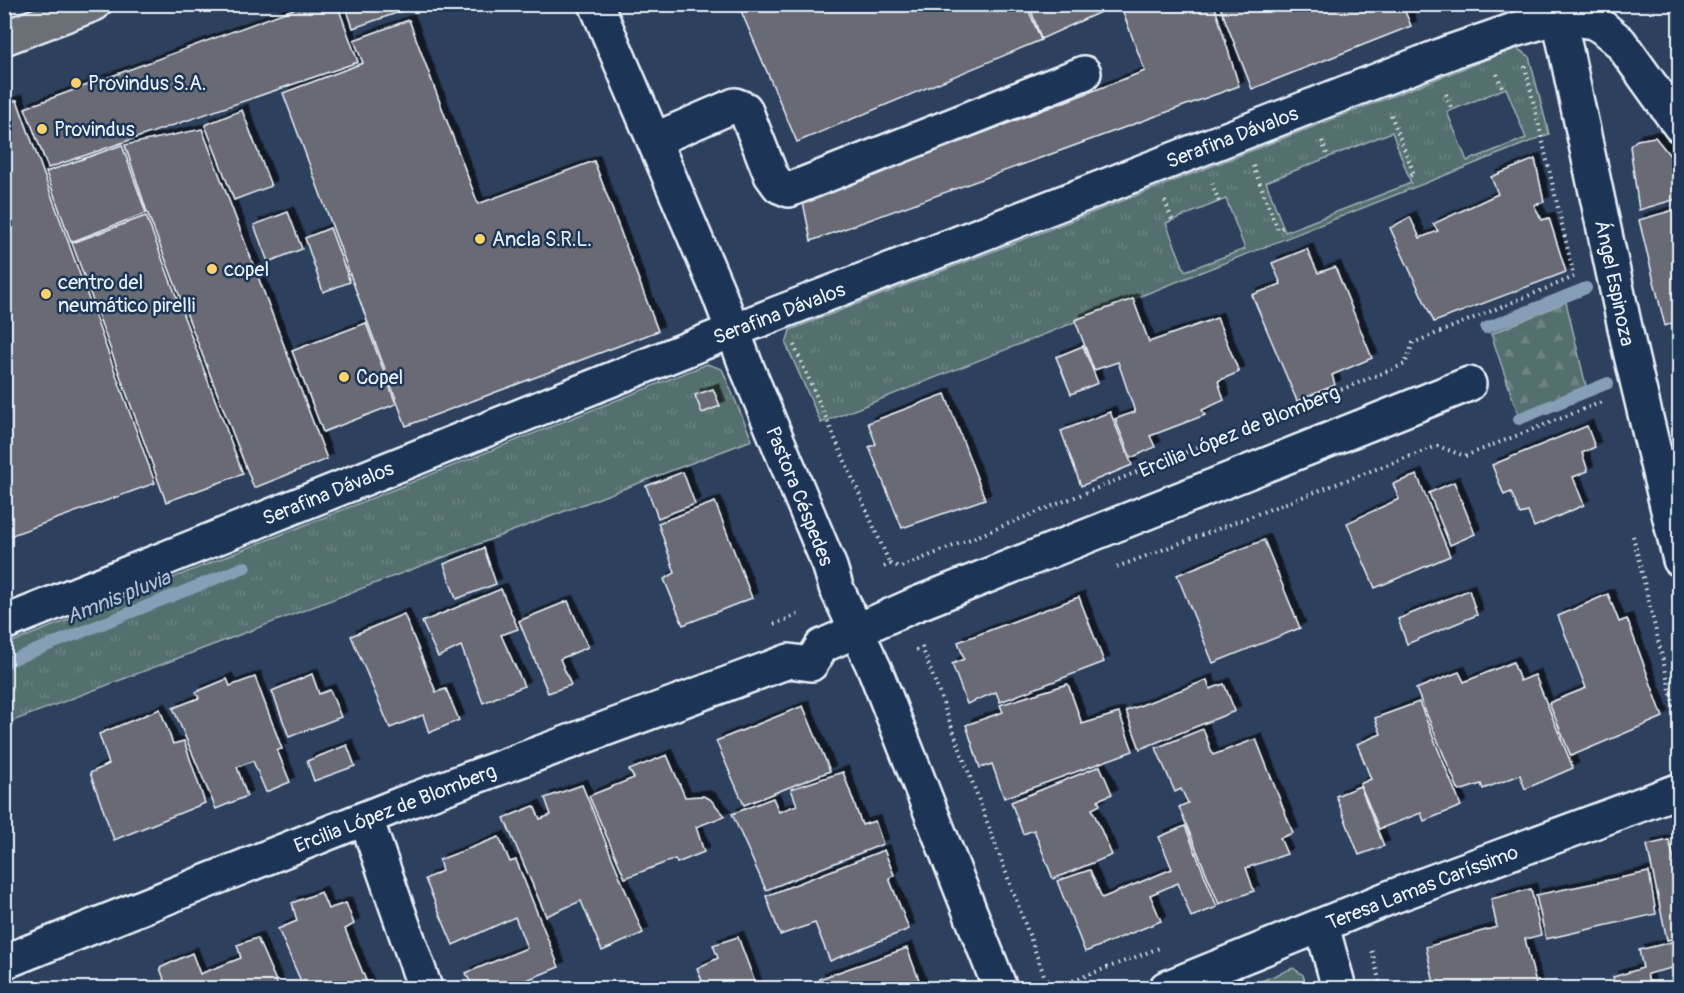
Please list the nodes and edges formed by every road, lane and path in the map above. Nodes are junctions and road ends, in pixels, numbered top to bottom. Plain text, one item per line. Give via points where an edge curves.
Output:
1 (94, 4) edge
2 (596, 4) edge
3 (1676, 4) edge
4 (1680, 9) edge
5 (1558, 11) edge
6 (4, 38) edge
7 (1084, 73) dead end
8 (1446, 93) dead end
9 (1387, 106) dead end
10 (1452, 110) dead end
11 (1680, 126) edge
12 (1319, 132) dead end
13 (654, 140) junction
14 (1328, 157) dead end
15 (1250, 159) dead end
16 (1209, 175) dead end
17 (1409, 176) dead end
18 (1162, 193) dead end
19 (1219, 202) dead end
20 (1172, 220) dead end
21 (1283, 227) dead end
22 (1574, 277) dead end
23 (732, 331) junction
24 (794, 345) dead end
25 (1469, 384) dead end
26 (1602, 402) dead end
27 (1680, 560) edge
28 (890, 564) junction
29 (884, 567) dead end
30 (1115, 568) dead end
31 (4, 623) edge
32 (858, 631) junction
33 (926, 639) dead end
34 (922, 647) junction
35 (916, 650) dead end
36 (1680, 746) edge
37 (1675, 753) dead end
38 (1680, 790) edge
39 (366, 819) junction
40 (1322, 926) junction
41 (1372, 951) dead end
42 (4, 962) edge
43 (1047, 983) junction
44 (1040, 986) dead end
45 (425, 988) edge
46 (1000, 988) edge
47 (1056, 988) edge
48 (1166, 988) edge
49 (1339, 988) edge
50 (1381, 988) edge

1 - 6 highway
2 - 13 street, Pastora Céspedes
3 - 4 path
5 - 11 street via 1593,22 1620,42
5 - 23 street, Serafina Dávalos
5 - 27 street, Ángel Espinoza via 1630,351
7 - 13 street via 789,190 779,186 771,175 745,109 735,105
8 - 10 path
9 - 17 path via 1414,174
12 - 14 path
13 - 23 street, Pastora Céspedes
15 - 21 path via 1278,230
16 - 19 path
18 - 20 path
22 - 28 path, Ercilia López de Blomberg via 1413,343 1405,364 901,567
23 - 31 street, Serafina Dávalos
23 - 32 street, Pastora Céspedes via 836,587
24 - 28 path
25 - 32 street, Ercilia López de Blomberg via 914,605
26 - 30 path via 1465,456 1437,446
28 - 29 path, Ercilia López de Blomberg
32 - 39 street, Ercilia López de Blomberg via 822,646 803,640 789,661
32 - 46 street, Pastora Céspedes
33 - 34 path
34 - 35 path
34 - 43 path
36 - 37 path
38 - 40 street, Teresa Lamas Caríssimo
39 - 42 street, Ercilia López de Blomberg
39 - 45 street
40 - 48 street, Teresa Lamas Caríssimo
40 - 49 street
41 - 50 path
43 - 44 path
43 - 47 path

